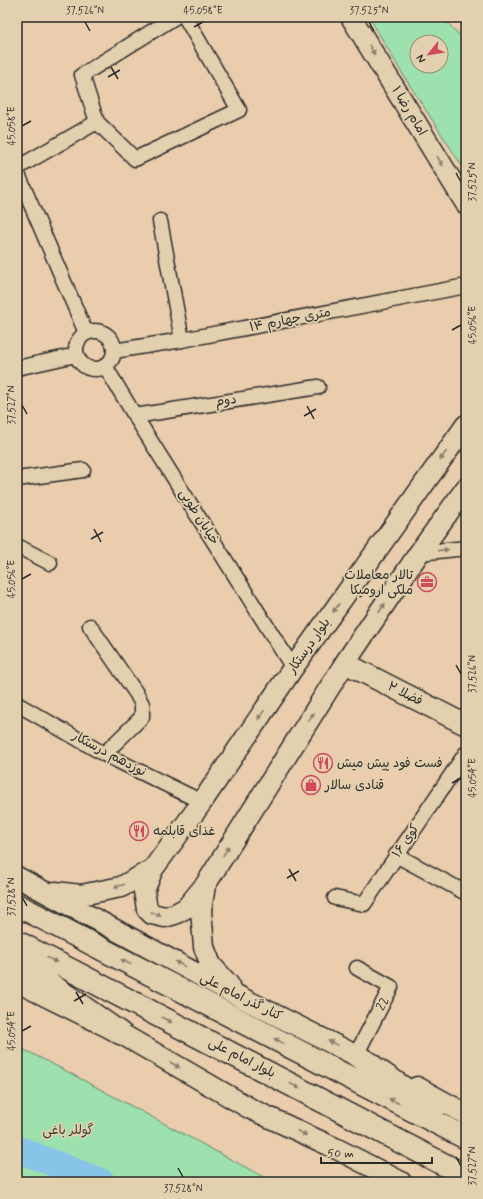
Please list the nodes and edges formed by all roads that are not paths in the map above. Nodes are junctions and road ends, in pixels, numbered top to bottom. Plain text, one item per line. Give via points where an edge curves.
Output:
1 (175, 17) edge
2 (184, 17) edge
3 (352, 17) edge
4 (97, 122) junction
5 (17, 168) edge
6 (17, 172) edge
7 (466, 204) edge
8 (160, 221) dead end
9 (466, 286) edge
10 (86, 333) junction
11 (182, 340) junction
12 (114, 351) junction
13 (76, 355) junction
14 (105, 366) junction
15 (17, 368) edge
16 (318, 387) dead end
17 (135, 416) junction
18 (466, 425) edge
19 (83, 470) dead end
20 (17, 480) edge
21 (466, 488) edge
22 (17, 546) edge
23 (466, 548) edge
24 (419, 553) junction
25 (50, 563) dead end
26 (90, 626) dead end
27 (345, 663) junction
28 (293, 668) junction
29 (17, 704) edge
30 (466, 725) edge
31 (466, 753) edge
32 (104, 754) junction
33 (202, 802) junction
34 (396, 855) junction
35 (153, 869) junction
36 (17, 877) edge
37 (206, 884) junction
38 (43, 890) junction
39 (466, 893) edge
40 (335, 898) dead end
41 (17, 905) edge
42 (17, 942) edge
43 (17, 961) edge
44 (357, 968) dead end
45 (17, 982) edge
46 (240, 997) junction
47 (120, 1033) junction
48 (356, 1055) junction
49 (466, 1114) edge
50 (466, 1131) edge
51 (466, 1138) edge
52 (466, 1176) edge
53 (401, 1182) edge

1 - 4 street via 82,75
2 - 4 street via 239,110 135,159
3 -> 7 main road, امام رضا ۱
4 - 5 street
6 - 10 street
8 - 11 street
9 - 11 street, ۱۴ متری چهارم
10 - 12 street via 96,331 105,334 112,342
10 - 13 street via 79,338
11 - 12 street, ۱۴ متری چهارم
12 - 14 street via 111,360
13 - 14 street via 88,368 97,369
13 - 15 street
14 - 17 street, خیابان طوبی
16 - 17 street, دوم
17 - 28 street, خیابان طوبی
18 -> 28 main road, بلوار درستکار
19 - 20 street
21 - 24 main road
22 - 25 street
24 -> 23 street
27 -> 24 main road
26 - 32 street via 142,704 142,717
27 - 30 main road, فضلا ۲
37 -> 27 main road
28 -> 33 main road, بلوار درستکار
29 - 32 street, نوزدهم درستکار
31 - 34 street, کوی ۱۶
32 - 33 street, نوزدهم درستکار
33 - 35 main road, بلوار درستکار
34 - 39 street
34 - 40 street, کوی ۱۶ via 364,904
35 -> 37 main road via 144,891 147,908 152,914 165,917 186,908
35 -> 38 main road via 121,887 81,895
36 - 38 main road, کنار گذر امام علی
37 - 46 main road via 201,910 204,947 211,965
46 -> 38 main road, کنار گذر امام علی
51 -> 41 highway
42 -> 52 highway, بلوار امام علی
43 - 47 highway
44 - 48 street, 22 via 391,987
45 - 47 main road
48 -> 46 main road, کنار گذر امام علی
47 -> 53 main road via 251,1109
48 - 49 main road, کنار گذر امام علی
48 - 50 highway

